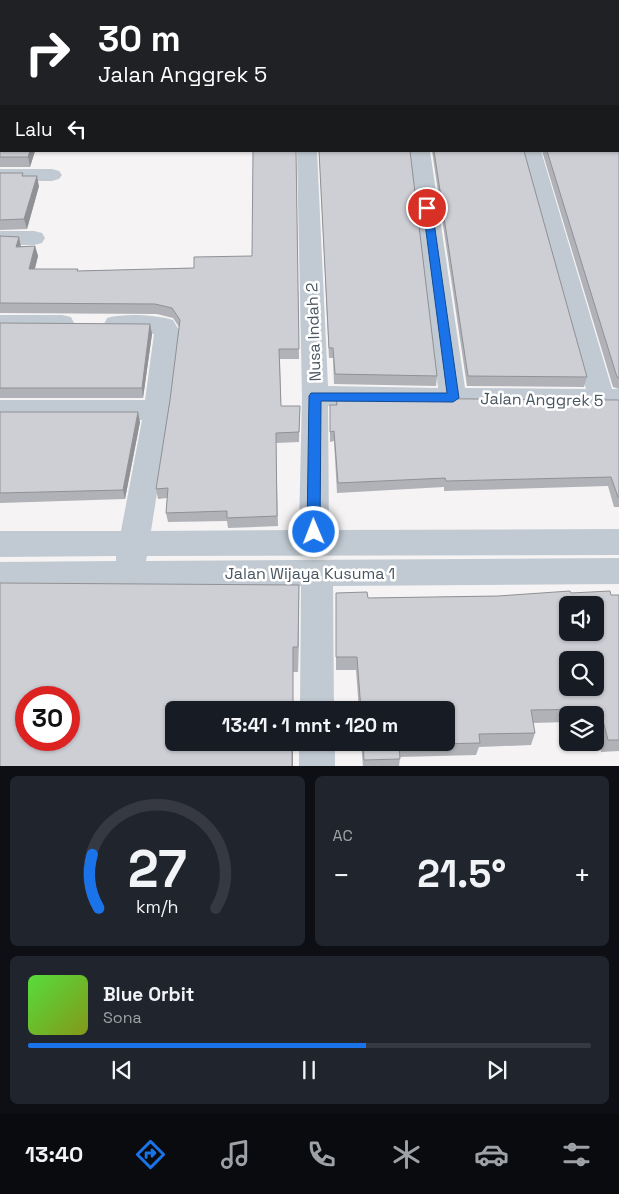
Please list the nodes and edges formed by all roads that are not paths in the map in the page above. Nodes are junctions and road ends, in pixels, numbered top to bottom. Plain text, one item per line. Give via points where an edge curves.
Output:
1 (307, 152) edge
2 (420, 152) edge
3 (531, 152) edge
4 (0, 174) edge
5 (52, 175) dead end
6 (0, 238) edge
7 (34, 238) dead end
8 (0, 323) edge
9 (315, 396) junction
10 (453, 398) junction
11 (610, 399) edge
12 (0, 410) edge
13 (157, 410) junction
14 (619, 542) edge
15 (0, 544) edge
16 (134, 544) junction
17 (316, 558) junction
18 (619, 571) edge
19 (129, 574) junction
20 (0, 575) edge
21 (317, 701) edge
22 (317, 751) edge
23 (317, 766) edge

1 - 9 street, Nusa Indah 2
2 - 10 street
3 - 11 street
4 - 5 street
6 - 7 street
8 - 13 street via 164,326 167,330
9 - 10 street, Jalan Anggrek 5
9 - 17 street, Nusa Indah 2
10 - 11 street, Jalan Anggrek 5
12 - 13 street
13 - 16 street
14 - 17 street, Jalan Wijaya Kusuma 1
15 - 16 street, Jalan Wijaya Kusuma 1
16 - 17 street, Jalan Wijaya Kusuma 1
16 - 19 street
17 - 18 street, Jalan Wijaya Kusuma 1
17 - 19 street, Jalan Wijaya Kusuma 1
17 - 21 street, Nusa Indah 2
19 - 20 street, Jalan Wijaya Kusuma 1
22 - 23 street

